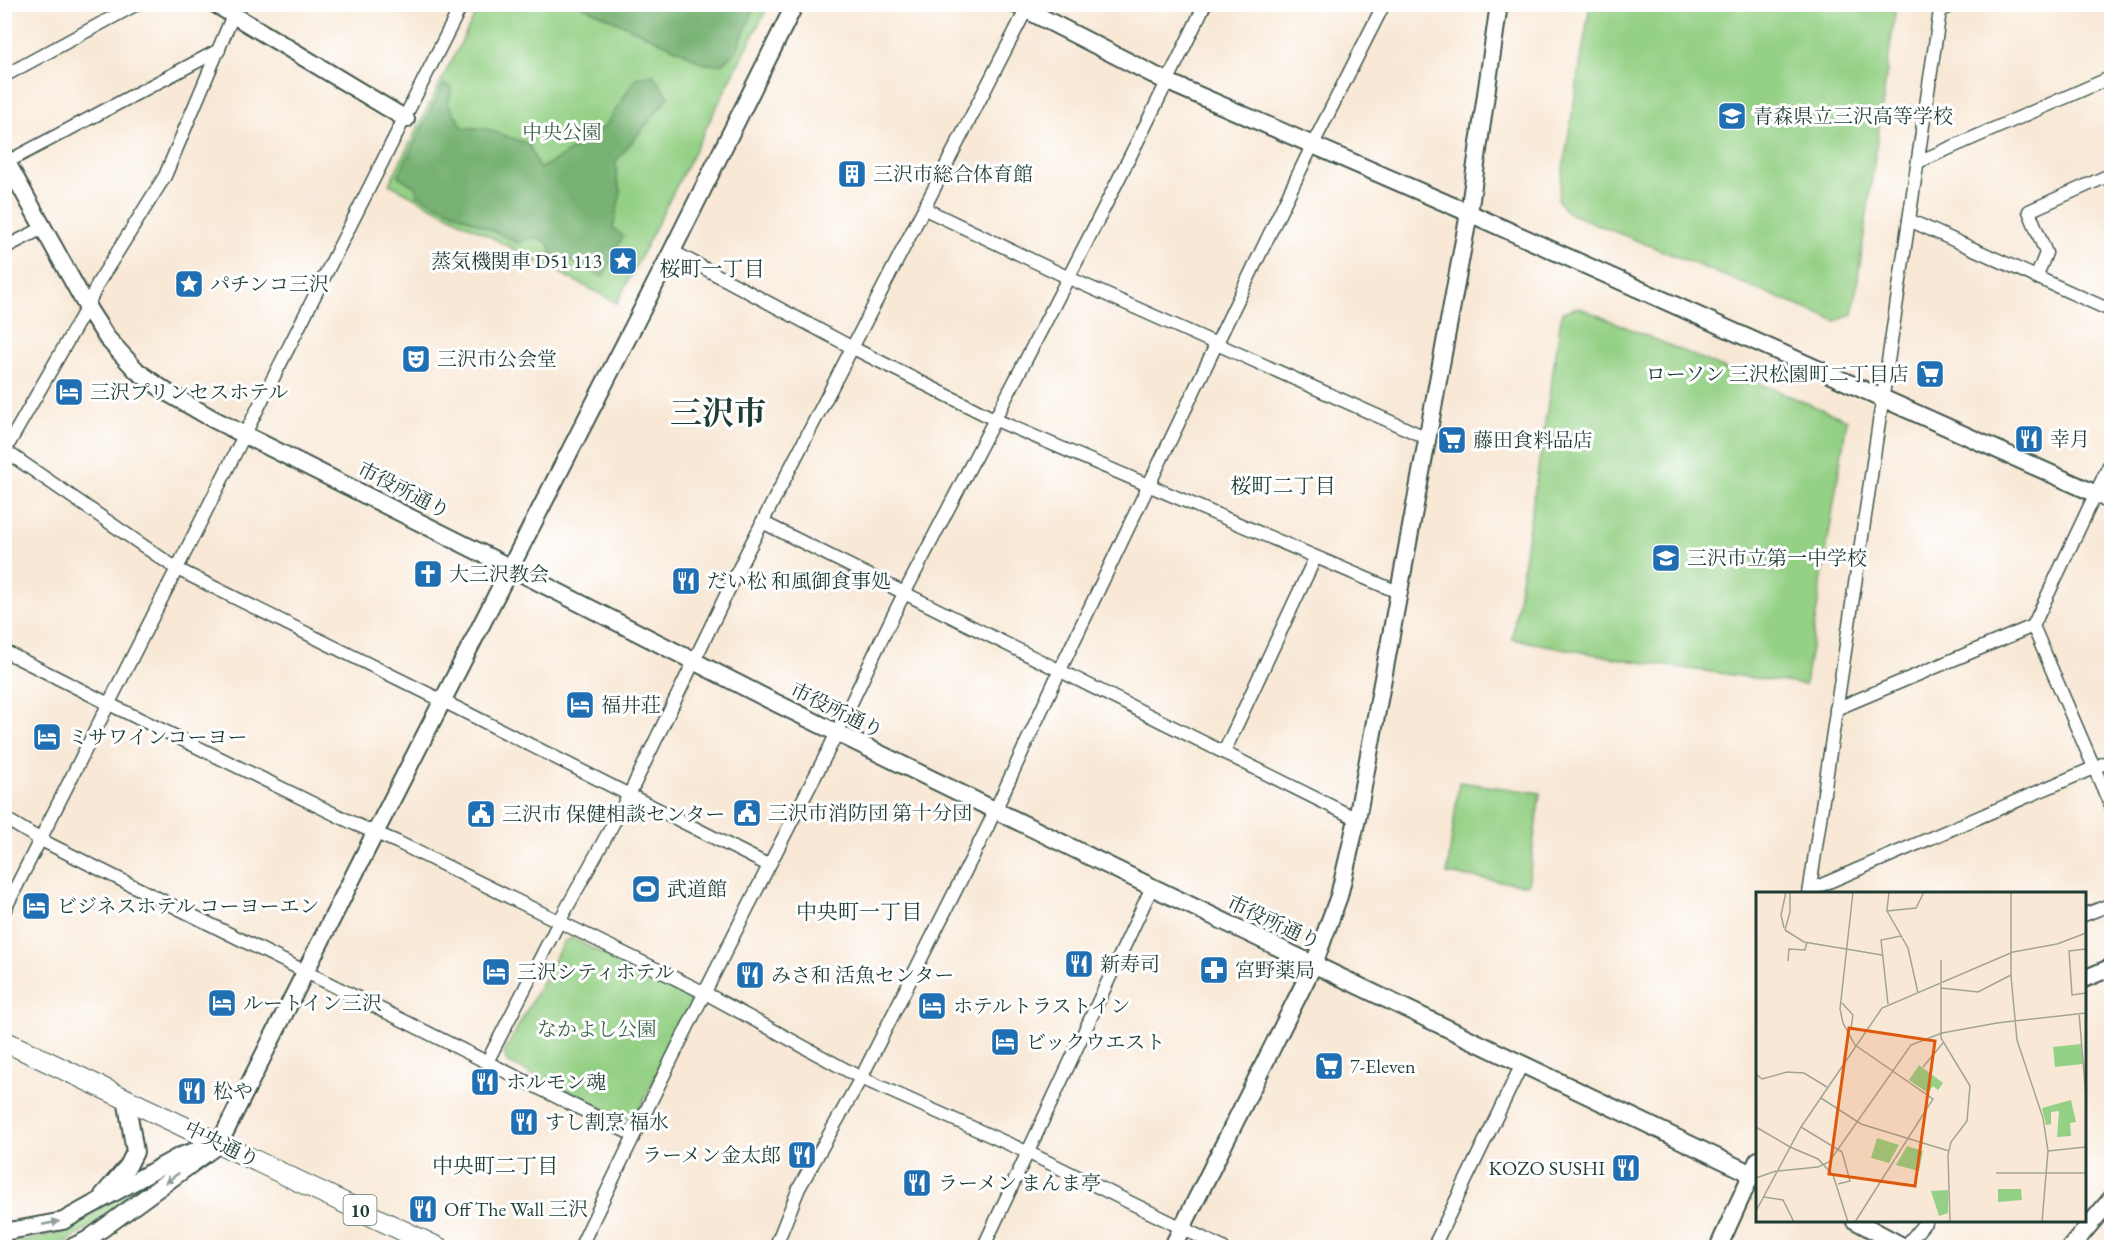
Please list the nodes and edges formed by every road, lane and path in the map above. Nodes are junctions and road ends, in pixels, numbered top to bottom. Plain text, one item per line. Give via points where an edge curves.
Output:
1 (136, 4) edge
2 (462, 4) edge
3 (795, 4) edge
4 (1205, 4) edge
5 (1384, 4) edge
6 (1499, 4) edge
7 (1956, 4) edge
8 (1021, 7) edge
9 (222, 8) edge
10 (1941, 8) edge
11 (219, 50) junction
12 (4, 76) edge
13 (2112, 77) edge
14 (1168, 82) junction
15 (406, 119) junction
16 (1312, 147) junction
17 (6, 160) edge
18 (1918, 162) junction
19 (2112, 174) edge
20 (925, 209) junction
21 (1469, 213) junction
22 (1909, 220) junction
23 (43, 228) junction
24 (4, 248) edge
25 (672, 251) junction
26 (2036, 278) junction
27 (1069, 279) junction
28 (87, 307) junction
29 (2112, 311) edge
30 (1216, 345) junction
31 (853, 348) junction
32 (1882, 399) junction
33 (996, 420) junction
34 (245, 434) junction
35 (1427, 438) junction
36 (5, 451) edge
37 (2112, 459) edge
38 (1149, 486) junction
39 (2096, 494) junction
40 (2112, 501) edge
41 (762, 522) junction
42 (1315, 558) junction
43 (511, 568) junction
44 (177, 569) junction
45 (905, 592) junction
46 (1400, 593) junction
47 (2033, 626) junction
48 (4, 651) edge
49 (694, 661) junction
50 (1060, 670) junction
51 (443, 701) junction
52 (110, 704) junction
53 (1836, 709) junction
54 (837, 733) junction
55 (1224, 752) junction
56 (2112, 760) edge
57 (2093, 768) junction
58 (629, 795) junction
59 (2112, 809) edge
60 (994, 810) junction
61 (4, 818) edge
62 (1357, 819) junction
63 (375, 833) junction
64 (41, 840) junction
65 (768, 865) junction
66 (1152, 887) junction
67 (1810, 892) edge
68 (2112, 904) edge
69 (4, 911) edge
70 (2086, 915) edge
71 (559, 922) junction
72 (1314, 964) junction
73 (2112, 967) edge
74 (305, 972) junction
75 (2086, 979) edge
76 (705, 993) junction
77 (4, 1041) edge
78 (488, 1062) junction
79 (1522, 1064) junction
80 (861, 1078) junction
81 (126, 1098) junction
82 (633, 1135) junction
83 (219, 1143) junction
84 (1027, 1152) junction
85 (1756, 1170) edge
86 (2112, 1198) edge
87 (94, 1205) junction
88 (2088, 1218) edge
89 (1856, 1222) edge
90 (1926, 1222) edge
91 (2086, 1222) edge
92 (1182, 1228) junction
93 (4, 1232) edge
94 (437, 1247) edge
95 (1905, 1247) edge
96 (70, 1248) edge
97 (580, 1248) edge
98 (775, 1248) edge
99 (983, 1248) edge
100 (1173, 1248) edge
101 (1223, 1248) edge
102 (1433, 1248) edge
103 (1718, 1248) edge
104 (2070, 1248) edge

1 - 12 street
2 - 15 street
3 - 25 street
4 - 14 street
5 - 16 street
6 - 21 street
7 - 10 street
8 - 14 street
8 - 20 street
9 - 11 street
9 - 15 street
10 - 18 street
11 - 17 street
11 - 28 street via 165,176
13 - 18 street
14 - 16 street
14 - 27 street
15 - 34 street
16 - 21 street
16 - 30 street
17 - 23 street, 市役所通り
18 - 22 street
19 - 26 street via 2030,211 2046,253
20 - 27 street
20 - 31 street
21 - 32 street
21 - 35 street
22 - 26 street
22 - 32 street
23 - 24 street
23 - 28 street, 市役所通り
25 - 31 street
25 - 43 street
26 - 29 street
27 - 30 street
27 - 33 street
28 - 34 street, 市役所通り via 107,338 137,371 177,398
28 - 36 street
30 - 35 street
30 - 38 street
31 - 33 street
31 - 41 street
32 - 39 street
32 - 53 street
33 - 38 street
33 - 45 street
34 - 43 street, 市役所通り
34 - 44 street
35 - 46 street
36 - 44 street
37 - 39 street
38 - 42 street
38 - 50 street
39 - 40 street
39 - 47 street
41 - 45 street
41 - 49 street
42 - 46 street
42 - 55 street
43 - 49 street, 市役所通り
43 - 51 street
44 - 51 street
44 - 52 street
45 - 50 street
45 - 54 street
46 - 62 street
47 - 53 street
47 - 57 street
48 - 52 street
49 - 54 street, 市役所通り
49 - 58 street
50 - 55 street
50 - 60 street
51 - 58 street
51 - 63 street
52 - 63 street
52 - 64 street
53 - 67 street
54 - 60 street, 市役所通り
54 - 65 street
55 - 62 street
56 - 57 street
57 - 59 street
57 - 67 street
58 - 65 street
58 - 71 street
60 - 66 street, 市役所通り
60 - 80 street
61 - 64 street
62 - 72 street via 1339,896
63 - 71 street
63 - 74 street
64 - 69 street
64 - 74 street
65 - 76 street
66 - 72 street, 市役所通り
66 - 84 street
68 - 70 street
71 - 76 street
71 - 78 street
72 - 79 street, 市役所通り
72 - 92 street
73 - 75 street
74 - 78 street
74 - 83 street
76 - 80 street
76 - 82 street
77 - 81 main road, 中央通り / 10
78 - 82 street
79 - 85 street, 市役所通り
79 - 102 street
80 - 84 street
80 - 98 street via 799,1188
81 - 83 main road, 中央通り / 10
81 - 87 street via 135,1152 128,1166
82 - 97 street
83 - 87 street via 180,1156
83 - 94 main road, 中央通り / 10
83 -> 96 street via 87,1240
84 - 92 street
84 - 99 street
85 - 103 street
86 - 88 street
93 -> 87 street via 63,1221
89 - 95 street
90 - 95 street
91 - 104 street
92 - 100 street
92 - 101 street

